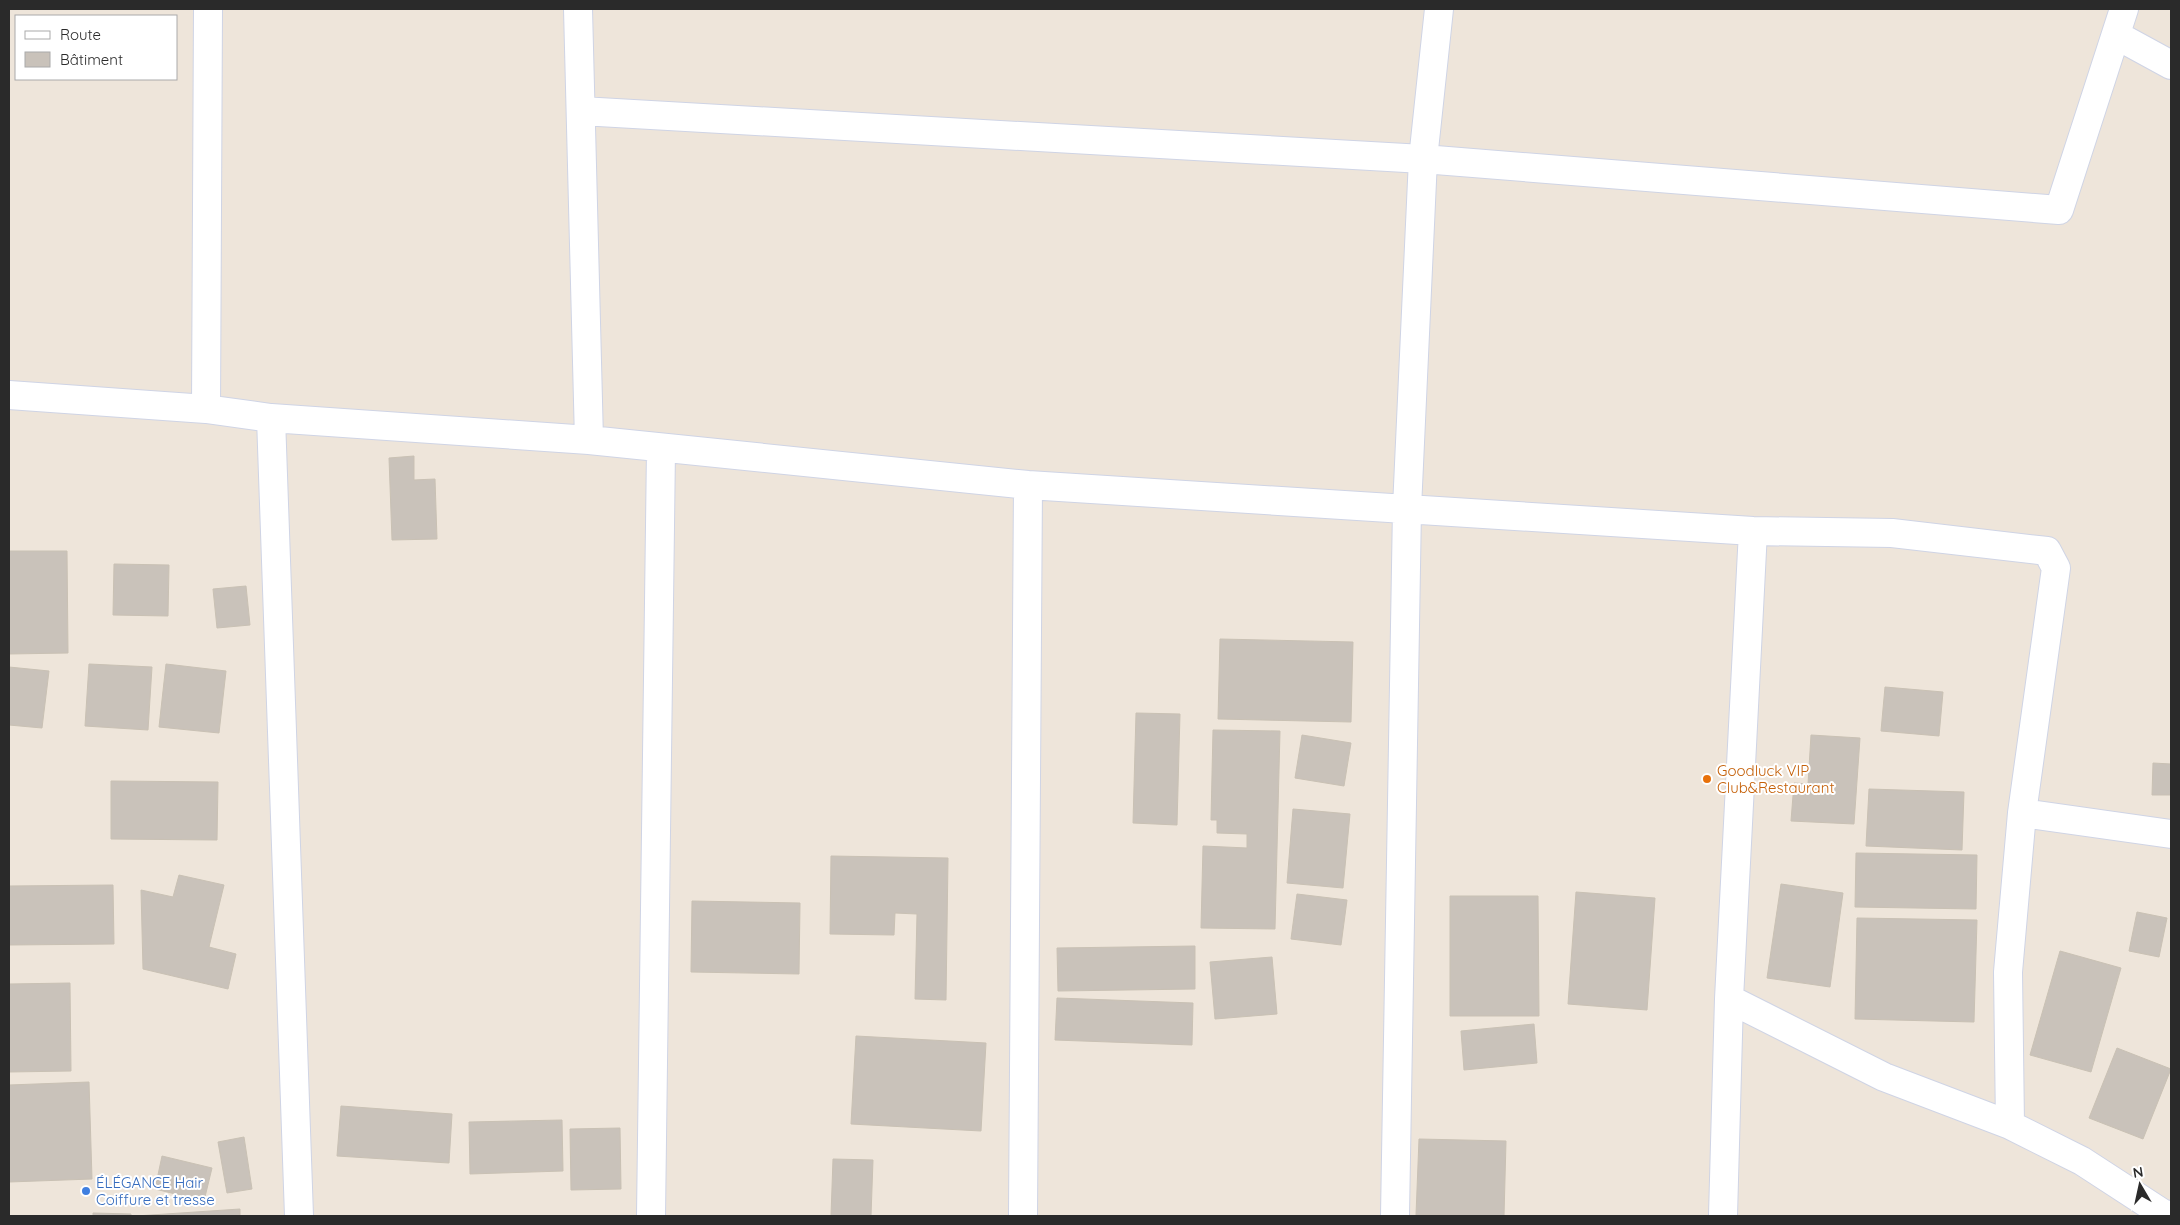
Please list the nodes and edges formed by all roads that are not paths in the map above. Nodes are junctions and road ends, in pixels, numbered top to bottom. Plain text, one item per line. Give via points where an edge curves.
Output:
1 (208, 9) edge
2 (578, 9) edge
3 (1439, 9) edge
4 (2124, 9) edge
5 (2116, 36) junction
6 (2171, 65) edge
7 (581, 110) junction
8 (1423, 159) junction
9 (9, 396) edge
10 (206, 409) junction
11 (271, 418) junction
12 (589, 440) junction
13 (661, 449) junction
14 (1028, 485) junction
15 (1407, 508) junction
16 (1753, 531) junction
17 (2022, 812) junction
18 (2171, 834) edge
19 (1729, 999) junction
20 (2010, 1125) junction
21 (299, 1216) edge
22 (651, 1216) edge
23 (1023, 1216) edge
24 (1395, 1216) edge
25 (1723, 1216) edge
26 (2171, 1216) edge

1 - 10 street
2 - 7 street
3 - 8 street
4 - 5 street
5 - 6 street
5 - 8 street via 2059,210
7 - 8 street
7 - 12 street
8 - 15 street
9 - 10 street
10 - 11 street
11 - 12 street
11 - 21 street
12 - 13 street
13 - 14 street
13 - 22 street
14 - 15 street
14 - 23 street
15 - 16 street
15 - 24 street
16 - 17 street via 1892,533 2047,551 2056,568
16 - 19 street
17 - 18 street
17 - 20 street via 2008,972
19 - 20 street via 1884,1077
19 - 25 street
20 - 26 street via 2082,1161

